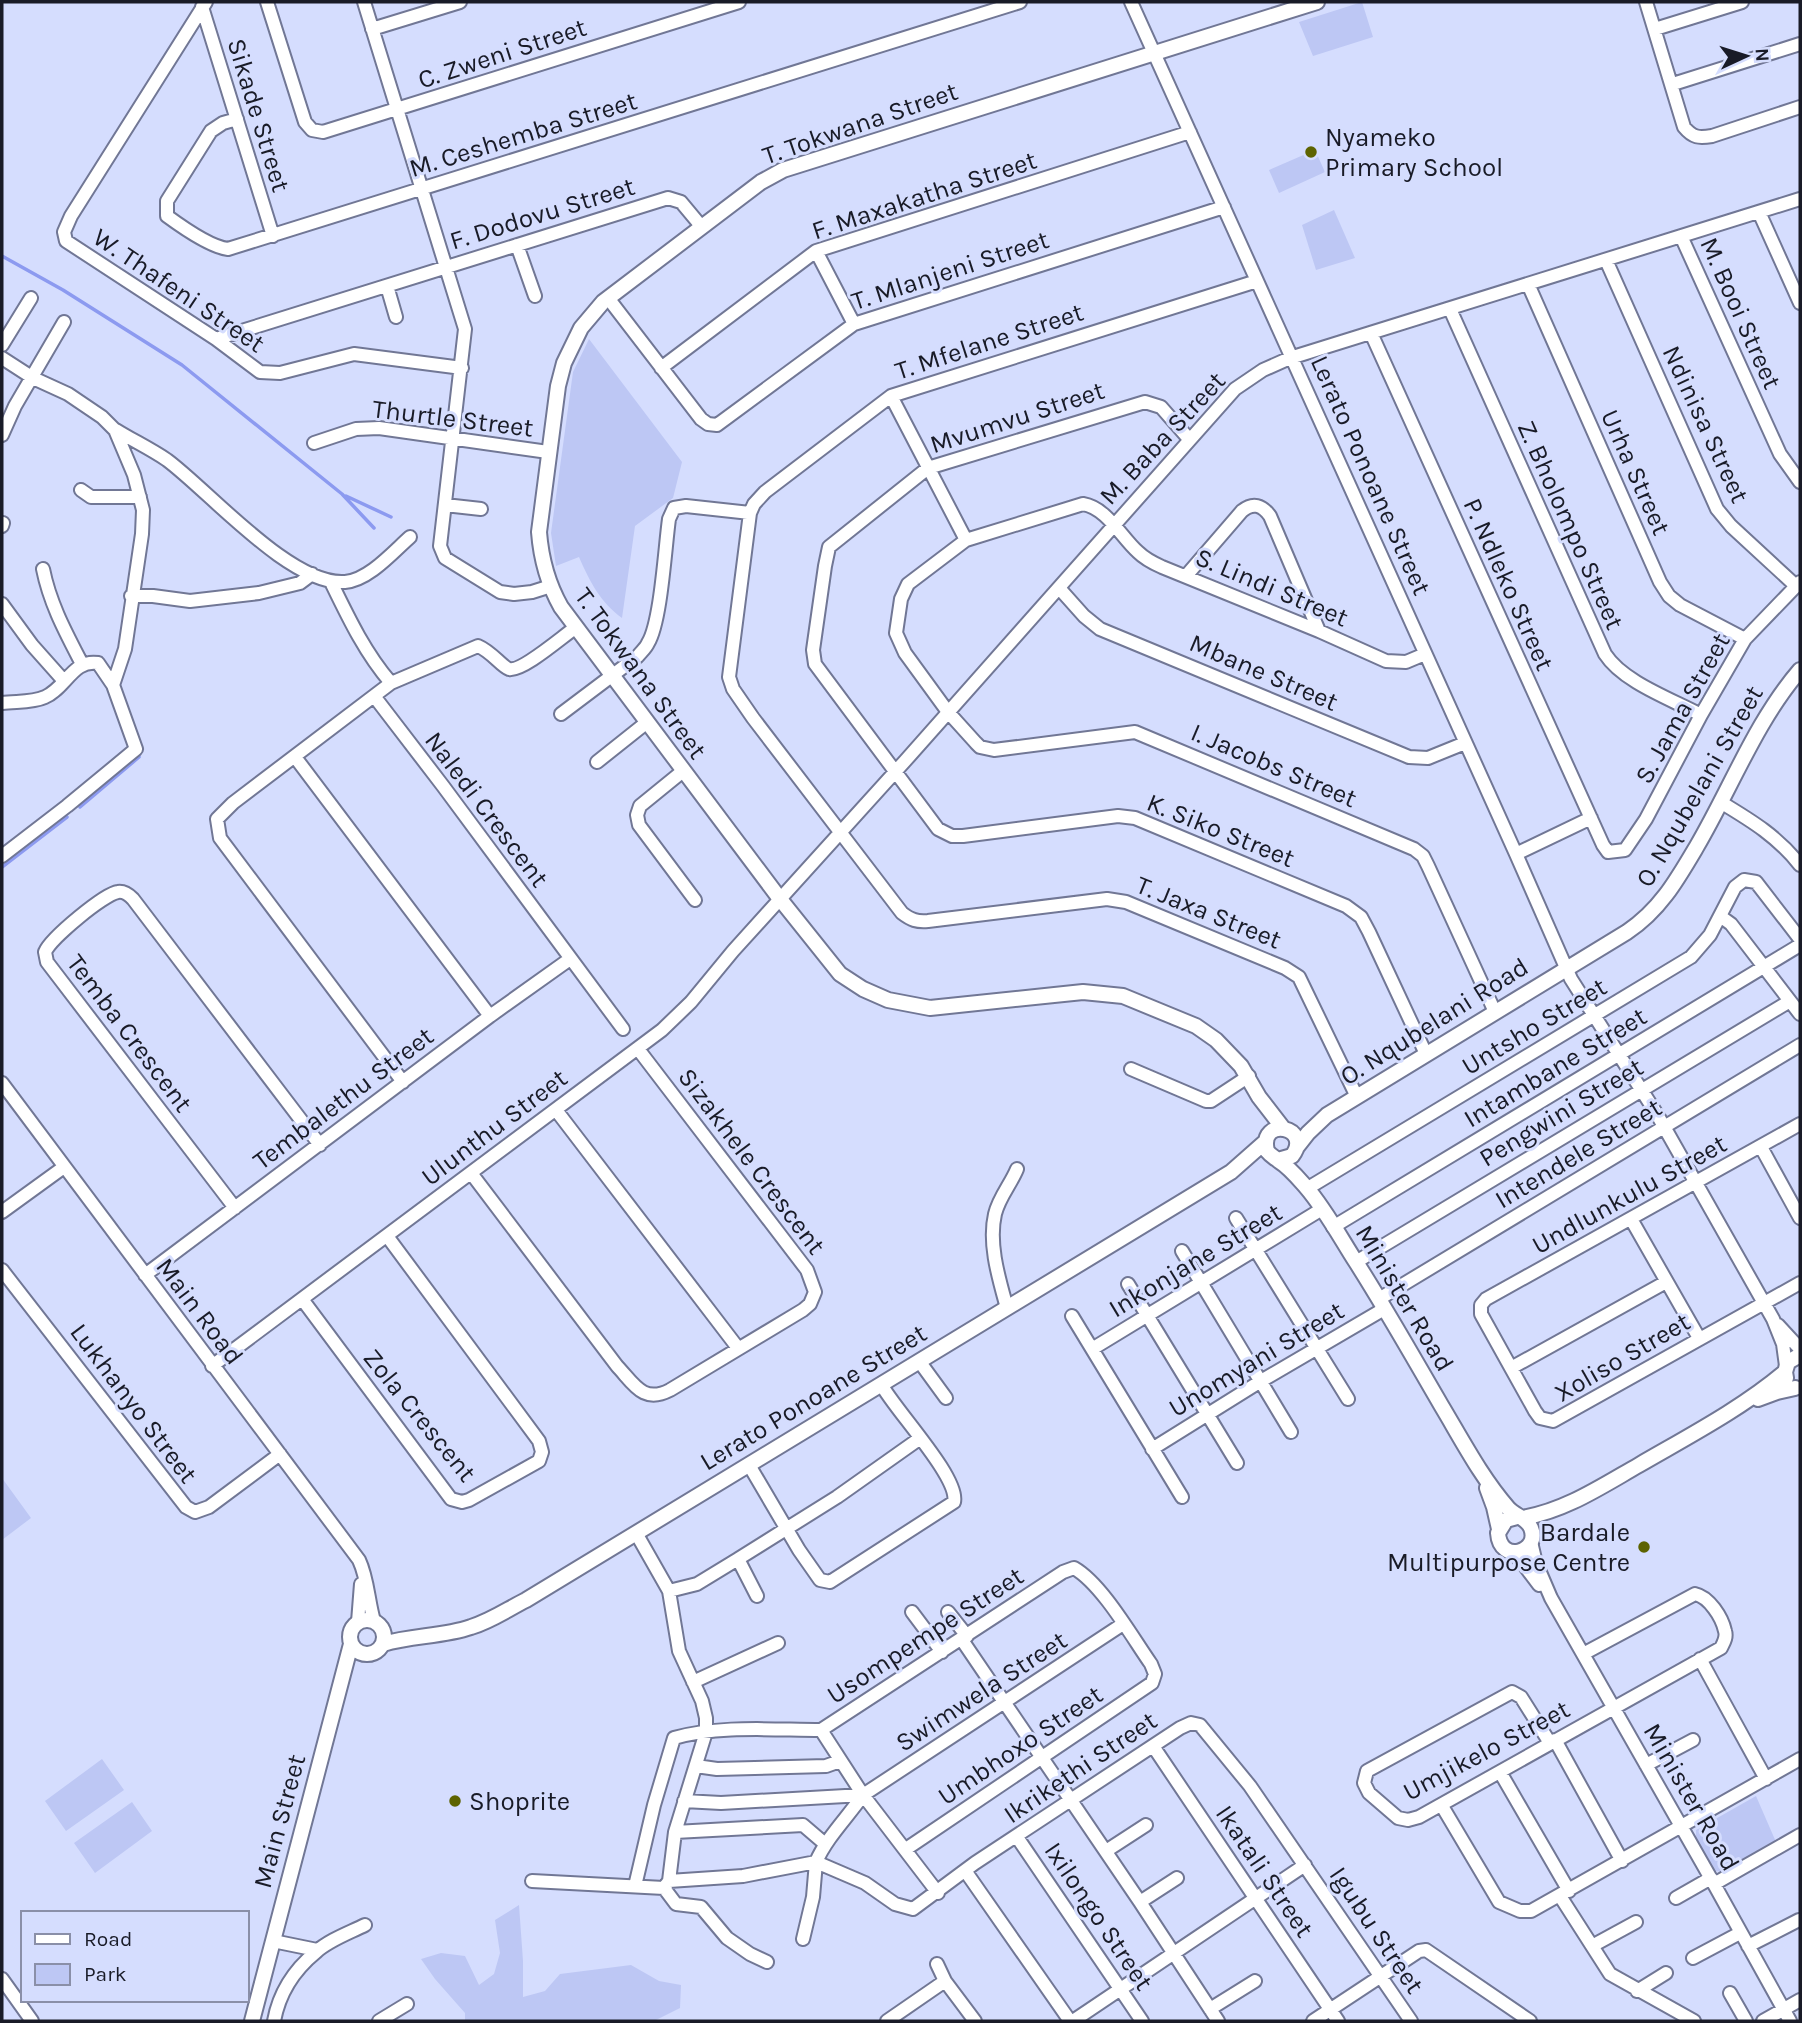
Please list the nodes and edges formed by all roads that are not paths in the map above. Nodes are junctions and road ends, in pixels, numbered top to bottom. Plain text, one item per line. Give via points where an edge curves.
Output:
1 (267, 2) edge
2 (364, 2) edge
3 (460, 2) edge
4 (739, 2) edge
5 (1020, 2) edge
6 (1131, 2) edge
7 (1317, 2) edge
8 (1646, 2) edge
9 (1742, 2) edge
10 (204, 4) edge
11 (372, 29) junction
12 (1655, 29) junction
13 (1800, 44) edge
14 (1154, 52) junction
15 (1673, 84) junction
16 (1800, 107) edge
17 (398, 110) junction
18 (237, 119) junction
19 (1190, 132) junction
20 (423, 190) junction
21 (1800, 199) edge
22 (1224, 207) junction
23 (1759, 212) junction
24 (701, 226) junction
25 (273, 236) junction
26 (1681, 236) junction
27 (517, 246) junction
28 (816, 251) junction
29 (1605, 260) junction
30 (446, 267) junction
31 (1257, 281) junction
32 (1528, 285) junction
33 (387, 286) junction
34 (536, 296) dead end
35 (31, 298) dead end
36 (608, 298) junction
37 (1800, 303) edge
38 (1450, 309) junction
39 (396, 317) dead end
40 (64, 322) dead end
41 (854, 324) junction
42 (1371, 333) junction
43 (216, 339) junction
44 (2, 345) edge
45 (2, 358) edge
46 (1290, 358) junction
47 (462, 368) junction
48 (661, 368) junction
49 (33, 378) junction
50 (891, 396) junction
51 (115, 430) junction
52 (2, 435) edge
53 (452, 438) junction
54 (1189, 439) junction
55 (314, 443) dead end
56 (548, 452) junction
57 (928, 468) junction
58 (1800, 482) edge
59 (81, 490) dead end
60 (140, 497) junction
61 (445, 505) junction
62 (481, 509) dead end
63 (750, 513) junction
64 (1113, 525) junction
65 (410, 537) dead end
66 (966, 540) junction
67 (43, 569) dead end
68 (312, 573) junction
69 (1186, 576) junction
70 (331, 582) junction
71 (1798, 584) edge
72 (551, 586) junction
73 (1059, 588) junction
74 (131, 596) junction
75 (2, 604) edge
76 (575, 628) junction
77 (1319, 631) junction
78 (1745, 639) junction
79 (1425, 654) junction
80 (82, 664) junction
81 (1800, 670) edge
82 (610, 676) junction
83 (64, 681) junction
84 (391, 683) junction
85 (113, 685) junction
86 (373, 696) junction
87 (2, 703) edge
88 (948, 712) junction
89 (561, 714) dead end
90 (1700, 715) junction
91 (646, 723) junction
92 (1465, 743) junction
93 (295, 757) junction
94 (597, 762) dead end
95 (682, 771) junction
96 (894, 772) junction
97 (1721, 803) junction
98 (1591, 818) junction
99 (840, 832) junction
100 (1608, 852) joint
101 (1516, 854) junction
102 (2, 856) edge
103 (1800, 865) edge
104 (780, 899) junction
105 (695, 900) dead end
106 (1720, 916) junction
107 (1800, 939) edge
108 (1800, 945) edge
109 (570, 959) junction
110 (1764, 968) junction
111 (1565, 969) junction
112 (1790, 1000) junction
113 (1495, 1012) junction
114 (1800, 1014) edge
115 (490, 1016) junction
116 (1595, 1016) junction
117 (623, 1029) dead end
118 (1800, 1045) edge
119 (638, 1049) junction
120 (1426, 1054) junction
121 (1619, 1055) junction
122 (1131, 1069) dead end
123 (1249, 1076) junction
124 (402, 1082) junction
125 (2, 1083) edge
126 (1641, 1090) junction
127 (1259, 1097) junction
128 (1357, 1097) junction
129 (556, 1110) junction
130 (1327, 1115) junction
131 (1800, 1124) edge
132 (1285, 1128) junction
133 (1664, 1128) junction
134 (1267, 1138) junction
135 (320, 1145) junction
136 (1761, 1147) junction
137 (1297, 1148) junction
138 (1275, 1159) junction
139 (64, 1167) junction
140 (1017, 1169) dead end
141 (1231, 1172) junction
142 (471, 1173) junction
143 (1695, 1182) junction
144 (1308, 1188) junction
145 (235, 1208) junction
146 (1322, 1209) junction
147 (1798, 1210) edge
148 (2, 1212) edge
149 (1236, 1218) dead end
150 (1631, 1219) junction
151 (1334, 1227) junction
152 (387, 1236) junction
153 (1256, 1250) junction
154 (1182, 1251) dead end
155 (1356, 1262) junction
156 (2, 1270) edge
157 (145, 1275) junction
158 (1666, 1282) junction
159 (1201, 1283) junction
160 (1800, 1283) edge
161 (1128, 1284) dead end
162 (302, 1299) junction
163 (1765, 1303) junction
164 (1381, 1304) junction
165 (1481, 1305) joint
166 (1007, 1308) junction
167 (1072, 1316) dead end
168 (1146, 1316) junction
169 (1773, 1320) junction
170 (1699, 1338) junction
171 (738, 1348) junction
172 (1316, 1348) junction
173 (1092, 1349) junction
174 (1800, 1349) edge
175 (1800, 1355) edge
176 (919, 1361) junction
177 (212, 1366) junction
178 (1511, 1368) junction
179 (1786, 1369) junction
180 (1261, 1381) junction
181 (881, 1384) junction
182 (1798, 1389) edge
183 (946, 1398) dead end
184 (1348, 1399) dead end
185 (1740, 1406) junction
186 (1207, 1415) junction
187 (1291, 1432) dead end
188 (919, 1439) junction
189 (1153, 1449) junction
190 (280, 1454) junction
191 (1237, 1463) dead end
192 (748, 1465) junction
193 (1480, 1471) junction
194 (1182, 1497) dead end
195 (1576, 1500) junction
196 (1519, 1518) junction
197 (786, 1528) junction
198 (1499, 1529) junction
199 (636, 1533) junction
200 (1532, 1540) junction
201 (1511, 1552) junction
202 (738, 1559) junction
203 (362, 1567) junction
204 (669, 1591) junction
205 (757, 1596) dead end
206 (1551, 1598) junction
207 (912, 1612) dead end
208 (948, 1612) dead end
209 (358, 1622) junction
210 (377, 1623) junction
211 (1123, 1624) junction
212 (409, 1637) junction
213 (964, 1638) junction
214 (778, 1643) dead end
215 (351, 1644) junction
216 (383, 1644) junction
217 (942, 1653) junction
218 (364, 1654) junction
219 (1583, 1654) junction
220 (1700, 1659) junction
221 (345, 1674) junction
222 (1155, 1674) joint
223 (693, 1682) junction
224 (1005, 1703) junction
225 (1612, 1707) junction
226 (821, 1730) junction
227 (706, 1732) junction
228 (1693, 1740) dead end
229 (1552, 1742) junction
230 (1153, 1746) junction
231 (1042, 1759) junction
232 (1800, 1759) edge
233 (841, 1761) junction
234 (1646, 1765) junction
235 (696, 1766) junction
236 (1500, 1772) junction
237 (1766, 1779) junction
238 (863, 1795) junction
239 (1071, 1800) junction
240 (684, 1801) junction
241 (1442, 1806) junction
242 (1146, 1825) dead end
243 (1682, 1827) junction
244 (675, 1832) junction
245 (1800, 1835) edge
246 (1017, 1837) junction
247 (824, 1843) junction
248 (906, 1849) junction
249 (1106, 1851) junction
250 (1622, 1861) junction
251 (816, 1862) junction
252 (1305, 1866) junction
253 (966, 1872) junction
254 (1177, 1878) dead end
255 (532, 1881) dead end
256 (1713, 1881) junction
257 (667, 1884) junction
258 (635, 1886) junction
259 (938, 1893) junction
260 (1565, 1893) junction
261 (1256, 1898) junction
262 (1676, 1898) dead end
263 (1140, 1902) junction
264 (1799, 1920) edge
265 (1636, 1922) dead end
266 (365, 1925) dead end
267 (1740, 1933) junction
268 (803, 1939) dead end
269 (273, 1941) junction
270 (1748, 1946) junction
271 (1592, 1947) junction
272 (317, 1950) junction
273 (1174, 1953) junction
274 (1693, 1958) dead end
275 (767, 1962) dead end
276 (937, 1964) dead end
277 (1666, 1973) dead end
278 (1381, 1976) junction
279 (2, 1979) edge
280 (945, 1980) junction
281 (1255, 1981) dead end
282 (1121, 1989) junction
283 (1637, 1991) junction
284 (1730, 1993) dead end
285 (1800, 2000) edge
286 (407, 2004) dead end
287 (1210, 2009) junction
288 (1330, 2009) junction
289 (1783, 2009) junction
290 (32, 2021) edge
291 (252, 2021) edge
292 (274, 2021) edge
293 (379, 2021) edge
294 (887, 2021) edge
295 (975, 2021) edge
296 (1072, 2021) edge
297 (1143, 2021) edge
298 (1218, 2021) edge
299 (1312, 2021) edge
300 (1338, 2021) edge
301 (1411, 2021) edge
302 (1530, 2021) edge
303 (1693, 2021) edge
304 (1746, 2021) edge
305 (1763, 2021) edge
306 (1790, 2021) edge

1 - 17 street, C. Zweni Street via 308,127 323,132
2 - 11 street
3 - 11 street
4 - 17 street, C. Zweni Street
5 - 20 street, M. Ceshemba Street
6 - 14 street, Lerato Ponoane Street
7 - 14 street, T. Tokwana Street
8 - 12 street
9 - 12 street
10 - 18 street, Sikade Street
10 - 43 street, W. Thafeni Street via 71,216 64,237
11 - 17 street
12 - 15 street
13 - 15 street
14 - 19 street, Lerato Ponoane Street
14 - 24 street, T. Tokwana Street via 783,170
15 - 16 street via 1684,127 1695,137 1712,136
17 - 20 street
18 - 25 street, Sikade Street
18 - 25 street, M. Ceshemba Street via 211,131 167,201 167,216 222,249
19 - 22 street, Lerato Ponoane Street
19 - 28 street, F. Maxakatha Street
20 - 25 street, M. Ceshemba Street
20 - 30 street
21 - 23 street, M. Baba Street
22 - 31 street, Lerato Ponoane Street
22 - 41 street, T. Mlanjeni Street
23 - 26 street, M. Baba Street
23 - 37 street
24 - 27 street, F. Dodovu Street via 681,202 668,198
24 - 36 street, T. Tokwana Street
26 - 29 street, M. Baba Street
26 - 58 street, M. Booi Street via 1780,454
27 - 30 street, F. Dodovu Street
27 - 34 street
28 - 41 street
28 - 48 street, F. Maxakatha Street
29 - 32 street, M. Baba Street
29 - 71 street, Ndinisa Street via 1717,509
30 - 33 street, F. Dodovu Street
30 - 47 street via 465,329
31 - 46 street, Lerato Ponoane Street
31 - 50 street, T. Mfelane Street
32 - 38 street, M. Baba Street
32 - 78 street, Urha Street via 1660,582 1680,605
33 - 39 street
33 - 43 street, F. Dodovu Street
35 - 44 street
36 - 48 street, T. Mlanjeni Street
36 - 56 street, T. Tokwana Street via 581,328 564,363
38 - 42 street, M. Baba Street
38 - 90 street, Z. Bholompo Street via 1605,654 1624,674
40 - 49 street
41 - 48 street, T. Mlanjeni Street via 716,425 701,419
42 - 46 street, M. Baba Street
42 - 98 street, P. Ndleko Street
43 - 47 street, W. Thafeni Street via 265,373 354,354
45 - 49 street
46 - 54 street, M. Baba Street via 1235,389
46 - 79 street, Lerato Ponoane Street
47 - 53 street
49 - 51 street via 87,405
49 - 52 street
50 - 57 street
50 - 63 street, T. Mfelane Street via 758,498
51 - 60 street
51 - 68 street via 165,459 278,555
53 - 55 street, Thurtle Street via 366,428
53 - 56 street, Thurtle Street
53 - 61 street
54 - 57 street, Mvumvu Street via 1161,407 1145,402
54 - 64 street, M. Baba Street
56 - 72 street, T. Tokwana Street via 539,532
57 - 66 street
57 - 96 street, Mvumvu Street via 830,547 813,650 818,671
59 - 60 street via 90,496
60 - 74 street via 142,534
61 - 62 street
61 - 72 street via 440,546 445,558 500,592 532,592
63 - 82 street via 674,508 650,639 638,656
63 - 99 street via 730,684
64 - 66 street, S. Lindi Street via 1096,508 1083,504
64 - 69 street, S. Lindi Street via 1147,560
64 - 73 street, M. Baba Street
65 - 70 street via 362,576
66 - 88 street, I. Jacobs Street via 908,584 896,633
67 - 80 street via 55,610
68 - 70 street
68 - 74 street via 300,583 259,593 190,601
69 - 77 street, S. Lindi Street
69 - 77 street via 1242,511 1259,505 1270,516
70 - 84 street
71 - 78 street, S. Jama Street
72 - 76 street, T. Tokwana Street
73 - 88 street, M. Baba Street
73 - 92 street, Mbane Street via 1100,629 1409,757 1428,758
74 - 85 street via 125,649
75 - 83 street
76 - 82 street, T. Tokwana Street
76 - 84 street via 513,669 478,646
77 - 79 street, S. Lindi Street via 1394,662
78 - 90 street, S. Jama Street
79 - 92 street, Lerato Ponoane Street
80 - 83 street
80 - 85 street via 98,663
81 - 97 street, O. Nqubelani Street via 1783,690
82 - 89 street
82 - 91 street, T. Tokwana Street
83 - 87 street via 41,699
84 - 86 street
85 - 102 street via 136,749
86 - 93 street
86 - 109 street, Naledi Crescent
88 - 96 street, M. Baba Street
88 - 113 street, I. Jacobs Street via 987,750 1128,733 1144,735 1408,845 1423,856
90 - 100 street, S. Jama Street via 1631,844 1625,850
91 - 94 street
91 - 95 street, T. Tokwana Street
92 - 101 street, Lerato Ponoane Street
93 - 115 street
93 - 124 street via 219,816 220,838
95 - 104 street, T. Tokwana Street
95 - 105 street via 640,806 637,815 639,825
96 - 99 street, M. Baba Street
96 - 120 street, K. Siko Street via 938,829 952,836 1128,817 1346,906 1361,917 1370,932
97 - 103 street via 1757,823
97 - 111 street, O. Nqubelani Street via 1671,891 1650,914
98 - 100 street, P. Ndleko Street
98 - 101 street
99 - 104 street, M. Baba Street
99 - 128 street, T. Jaxa Street via 902,913 917,922 1117,899 1285,968 1305,986
101 - 111 street, Lerato Ponoane Street
104 - 119 street, Ulunthu Street via 691,1002
104 - 123 street, T. Tokwana Street via 840,974 888,1000 938,1008 1083,992 1123,996 1196,1026 1228,1051
106 - 107 street, Untsho Street via 1739,883 1750,879
106 - 110 street
106 - 116 street, Untsho Street via 1691,957
108 - 110 street, Intambane Street
109 - 115 street, Tembalethu Street
109 - 117 street, Naledi Crescent
110 - 112 street
110 - 121 street, Intambane Street
111 - 113 street, O. Nqubelani Road
111 - 116 street, Lerato Ponoane Street
112 - 114 street
112 - 126 street, Pengwini Street
113 - 120 street, O. Nqubelani Road
115 - 124 street, Tembalethu Street
116 - 121 street, Lerato Ponoane Street
116 - 144 street, Untsho Street
118 - 133 street, Intendele Street
119 - 129 street, Ulunthu Street
119 - 171 street, Sizakhele Crescent via 807,1270 814,1286 810,1304
120 - 128 street, O. Nqubelani Road
121 - 126 street, Lerato Ponoane Street
121 - 151 street, Intambane Street
122 - 123 street via 1206,1101
123 - 127 street, T. Tokwana Street
124 - 135 street, Tembalethu Street
125 - 139 street, Main Road
126 - 133 street, Lerato Ponoane Street
126 - 155 street, Pengwini Street
127 - 132 street, T. Tokwana Street
127 - 134 street, T. Tokwana Street
128 - 130 street, O. Nqubelani Road
129 - 142 street, Ulunthu Street
129 - 171 street
130 - 132 street, O. Nqubelani Road
130 - 137 street, O. Nqubelani Road
131 - 136 street, Undlunkulu Street
132 - 134 street via 1275,1129
132 - 137 street via 1296,1138
133 - 143 street, Lerato Ponoane Street
133 - 164 street, Intendele Street
134 - 138 street via 1267,1151
134 - 141 street, Lerato Ponoane Street
135 - 145 street, Tembalethu Street
135 - 145 street, Temba Crescent via 133,899 117,892 94,906 51,941 45,952 47,962
136 - 143 street, Undlunkulu Street
136 - 147 street
137 - 138 street via 1288,1159
137 - 144 street, Minister Road
138 - 141 street, Lerato Ponoane Street
138 - 144 street, Minister Road
139 - 148 street
139 - 157 street, Main Road
140 - 166 street via 995,1213 995,1258
141 - 166 street, Lerato Ponoane Street
142 - 152 street, Ulunthu Street
142 - 171 street, Sizakhele Crescent via 641,1392 663,1394
143 - 150 street, Undlunkulu Street
143 - 163 street, Lerato Ponoane Street
144 - 146 street, Minister Road
145 - 157 street, Tembalethu Street
146 - 151 street, Minister Road
146 - 153 street, Inkonjane Street
149 - 153 street
150 - 158 street
150 - 165 street, Undlunkulu Street
151 - 155 street, Minister Road
152 - 162 street, Ulunthu Street
152 - 162 street, Zola Crescent via 539,1441 539,1461 469,1500 451,1499
153 - 159 street, Inkonjane Street
153 - 172 street
154 - 159 street
155 - 164 street, Minister Road
156 - 190 street, Lukhanyo Street via 186,1507 195,1511 209,1507
157 - 177 street, Main Road
158 - 170 street
158 - 178 street
159 - 168 street, Inkonjane Street
159 - 180 street
160 - 163 street, Xoliso Street
161 - 168 street
162 - 177 street, Ulunthu Street
163 - 169 street, Lerato Ponoane Street
163 - 170 street, Xoliso Street
164 - 172 street, Unomyani Street
164 - 193 street, Minister Road
165 - 178 street, Xoliso Street via 1482,1319
166 - 176 street, Lerato Ponoane Street
167 - 173 street
168 - 173 street, Inkonjane Street
168 - 186 street
169 - 174 street
169 - 179 street via 1783,1344
170 - 178 street, Xoliso Street via 1553,1421 1535,1412
172 - 180 street, Unomyani Street
172 - 184 street
173 - 189 street
175 - 179 street via 1792,1358
176 - 181 street, Lerato Ponoane Street
176 - 183 street
177 - 190 street, Main Road
179 - 182 street via 1788,1381
179 - 185 street
180 - 186 street, Unomyani Street
180 - 187 street
181 - 188 street
181 - 192 street, Lerato Ponoane Street
182 - 185 street
185 - 195 street
186 - 189 street, Unomyani Street
186 - 191 street
188 - 197 street
188 - 197 street via 945,1471 956,1496 954,1502 825,1583
189 - 194 street
190 - 203 street, Main Road
192 - 197 street
192 - 199 street, Lerato Ponoane Street
193 - 196 street, Minister Road
193 - 198 street, Minister Road
195 - 196 street via 1544,1514
195 - 200 street
196 - 198 street via 1506,1520
196 - 200 street via 1531,1526
197 - 202 street
198 - 201 street via 1501,1545
199 - 204 street
199 - 212 street, Lerato Ponoane Street via 489,1620 460,1630
200 - 201 street via 1523,1550
200 - 206 street, Minister Road
201 - 206 street, Minister Road
202 - 204 street via 697,1584
202 - 205 street
203 - 209 street
203 - 210 street, Main Road
204 - 223 street via 678,1645
206 - 219 street, Minister Road
207 - 217 street
208 - 213 street
209 - 210 street
209 - 215 street via 350,1633
210 - 212 street, Lerato Ponoane Street
210 - 216 street
211 - 213 street, Usompempe Street via 1084,1574 1073,1568
211 - 222 street, Usompempe Street
211 - 224 street, Swimwela Street
212 - 216 street, Lerato Ponoane Street
213 - 217 street, Usompempe Street
213 - 224 street
214 - 223 street
215 - 218 street
215 - 221 street, Main Street
216 - 218 street via 376,1652
217 - 226 street, Usompempe Street
218 - 221 street, Main Street
219 - 220 street, Umjikelo Street via 1695,1594 1709,1601 1726,1635 1721,1648
219 - 225 street, Minister Road
220 - 225 street, Umjikelo Street
220 - 237 street
221 - 269 street, Main Street
222 - 231 street, Umbhoxo Street via 1152,1683
223 - 227 street via 704,1710
224 - 231 street
224 - 238 street, Swimwela Street
225 - 229 street, Umjikelo Street
225 - 234 street, Minister Road
226 - 227 street
226 - 233 street, Usompempe Street
227 - 235 street
227 - 258 street via 673,1739
228 - 234 street
229 - 236 street, Umjikelo Street
229 - 241 street, Umjikelo Street via 1521,1697 1512,1692 1367,1771 1366,1788 1398,1818 1413,1819
229 - 250 street
230 - 239 street, Ikrikethi Street
230 - 252 street, Ikrikethi Street via 1191,1723 1200,1726 1250,1786
230 - 261 street, Ikatali Street
231 - 239 street
231 - 248 street, Umbhoxo Street
232 - 237 street
233 - 235 street via 826,1766
233 - 238 street, Usompempe Street
234 - 243 street, Minister Road
235 - 240 street
236 - 241 street, Umjikelo Street
236 - 260 street
237 - 243 street
238 - 240 street
238 - 247 street
238 - 248 street, Usompempe Street
239 - 246 street, Ikrikethi Street
239 - 249 street
240 - 244 street
241 - 260 street via 1499,1902 1524,1912
242 - 249 street
243 - 250 street
243 - 256 street, Minister Road
244 - 247 street via 803,1825
244 - 257 street
245 - 256 street
246 - 253 street, Ikrikethi Street
246 - 282 street, Ixilongo Street
247 - 251 street
248 - 259 street, Usompempe Street
249 - 263 street
250 - 260 street
251 - 257 street
251 - 259 street, Ikrikethi Street via 913,1909
251 - 268 street
252 - 261 street
252 - 278 street, Igubu Street
253 - 259 street, Ikrikethi Street
253 - 296 street
254 - 263 street
255 - 258 street
256 - 262 street
256 - 267 street, Minister Road
257 - 258 street
257 - 275 street via 676,1904 701,1907 727,1938
260 - 271 street
261 - 273 street
261 - 288 street, Ikatali Street
263 - 273 street
264 - 270 street
265 - 271 street
266 - 272 street
267 - 270 street, Minister Road
267 - 274 street
269 - 272 street
269 - 291 street, Main Street
270 - 289 street, Minister Road
271 - 283 street via 1610,1974
272 - 292 street via 284,1988
273 - 282 street
273 - 287 street
276 - 280 street
277 - 283 street
278 - 288 street
278 - 301 street, Igubu Street
278 - 302 street via 1423,1950 1431,1952
279 - 290 street
280 - 294 street
280 - 295 street
281 - 287 street
282 - 296 street
282 - 297 street, Ixilongo Street
283 - 303 street
284 - 304 street
285 - 289 street
286 - 293 street
287 - 298 street
288 - 299 street
288 - 300 street, Ikatali Street
289 - 305 street
289 - 306 street, Minister Road

